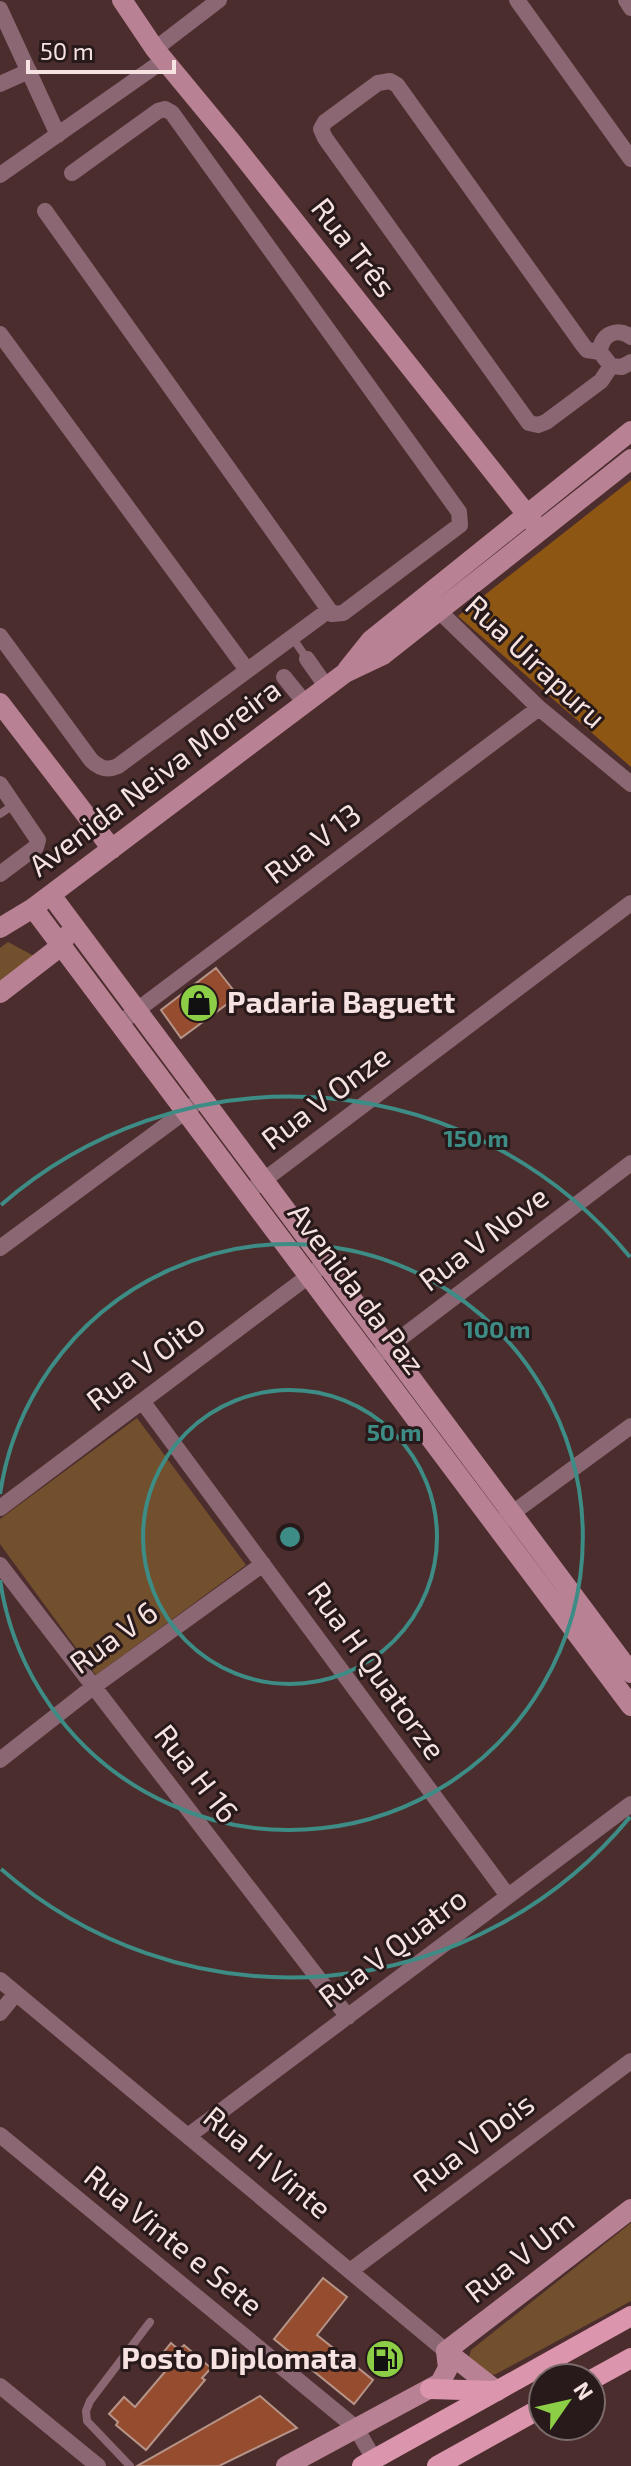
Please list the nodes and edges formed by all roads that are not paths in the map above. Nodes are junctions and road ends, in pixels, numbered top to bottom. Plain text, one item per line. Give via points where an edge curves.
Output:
1 (122, 0) edge
2 (219, 0) edge
3 (517, 0) edge
4 (626, 0) edge
5 (631, 8) edge
6 (0, 9) edge
7 (159, 55) junction
8 (29, 71) junction
9 (0, 84) edge
10 (58, 135) junction
11 (631, 159) edge
12 (72, 173) dead end
13 (0, 175) edge
14 (45, 211) dead end
15 (0, 334) edge
16 (631, 337) edge
17 (605, 359) junction
18 (631, 362) edge
19 (631, 431) edge
20 (631, 459) edge
21 (526, 514) junction
22 (540, 531) junction
23 (329, 610) junction
24 (439, 611) junction
25 (0, 636) edge
26 (292, 637) junction
27 (268, 655) junction
28 (307, 659) joint
29 (247, 670) junction
30 (345, 673) junction
31 (284, 677) joint
32 (326, 686) junction
33 (0, 703) edge
34 (305, 703) junction
35 (539, 708) junction
36 (0, 784) edge
37 (631, 784) edge
38 (15, 804) junction
39 (0, 814) edge
40 (112, 849) junction
41 (0, 874) edge
42 (51, 895) junction
43 (631, 903) edge
44 (33, 908) junction
45 (72, 923) junction
46 (0, 928) edge
47 (61, 946) junction
48 (0, 993) edge
49 (137, 1011) junction
50 (120, 1023) junction
51 (202, 1098) junction
52 (186, 1111) junction
53 (631, 1163) edge
54 (263, 1180) junction
55 (247, 1193) junction
56 (0, 1248) edge
57 (317, 1270) junction
58 (380, 1354) junction
59 (142, 1401) junction
60 (631, 1426) edge
61 (0, 1508) edge
62 (504, 1519) junction
63 (263, 1564) junction
64 (0, 1565) edge
65 (631, 1673) edge
66 (93, 1687) junction
67 (631, 1706) edge
68 (0, 1760) edge
69 (631, 1804) edge
70 (508, 1896) junction
71 (0, 1980) edge
72 (16, 1993) junction
73 (0, 2013) edge
74 (348, 2017) junction
75 (631, 2061) edge
76 (0, 2135) edge
77 (188, 2136) junction
78 (631, 2209) edge
79 (350, 2271) junction
80 (631, 2316) edge
81 (150, 2322) dead end
82 (446, 2351) junction
83 (631, 2358) edge
84 (607, 2371) edge
85 (0, 2386) edge
86 (430, 2389) junction
87 (497, 2391) junction
88 (527, 2416) edge
89 (356, 2428) junction
90 (368, 2463) edge
91 (98, 2466) edge
92 (130, 2466) edge
93 (286, 2466) edge
94 (437, 2466) edge

1 - 7 street, Rua Três
2 - 7 street
3 - 11 street
4 - 5 street
6 - 8 street
7 - 10 street
7 - 21 street, Rua Três
8 - 9 street
8 - 10 street
10 - 13 street
12 - 23 street via 158,111 170,111 459,512 460,525 446,537 343,613
14 - 23 street
15 - 29 street
16 - 17 street via 611,333 602,341
17 - 17 street via 583,345 397,85 378,83 325,122 325,138 529,423 546,422 601,381
17 - 18 street via 622,367
19 - 21 street, Avenida Neiva Moreira
20 - 22 street, Avenida Neiva Moreira
21 - 22 street, Rua Três
21 - 30 street, Avenida Neiva Moreira via 371,640
22 - 24 street, Avenida Neiva Moreira
23 - 26 street
24 - 30 street, Avenida Neiva Moreira via 383,655
24 - 35 street, Rua Uirapuru
25 - 29 street via 91,760 103,768 118,766
26 - 27 street
26 - 28 lane
27 - 29 street
27 - 31 lane
28 - 32 street
30 - 32 street, Avenida Neiva Moreira
31 - 34 street
32 - 34 street, Avenida Neiva Moreira
33 - 40 street
34 - 40 street, Avenida Neiva Moreira
35 - 37 street, Rua Uirapuru
35 - 49 street, Rua V 13
36 - 38 street
38 - 39 lane
38 - 41 street via 38,843
40 - 42 street, Avenida Neiva Moreira
42 - 44 street, Avenida Neiva Moreira
42 - 45 street, Avenida da Paz
43 - 54 street, Rua V Onze
44 - 46 street, Avenida Neiva Moreira
44 - 47 street, Avenida da Paz
45 - 47 street
45 - 49 street, Avenida da Paz
47 - 48 street
47 - 50 street, Avenida da Paz
49 - 50 street, Rua V 13
49 - 51 street, Avenida da Paz
50 - 52 street, Avenida da Paz
51 - 52 street
51 - 54 street, Avenida da Paz
52 - 55 street, Avenida da Paz
52 - 56 street
53 - 58 street, Rua V Nove
54 - 55 street, Rua V Onze
54 - 57 street, Avenida da Paz
55 - 57 street, Avenida da Paz
57 - 58 street, Avenida da Paz
57 - 59 street, Rua V Oito
58 - 62 street, Avenida da Paz
59 - 61 street, Rua V Oito
59 - 63 street, Rua H Quatorze
60 - 62 street
62 - 65 street, Avenida da Paz
62 - 67 street, Avenida da Paz
63 - 66 street, Rua V 6
63 - 70 street, Rua H Quatorze
64 - 66 street, Rua H 16
66 - 68 street, Rua V 6
66 - 74 street, Rua H 16
69 - 70 street, Rua V Quatro
70 - 74 street, Rua V Quatro
71 - 72 street, Rua H Vinte
72 - 73 street
72 - 77 street, Rua H Vinte
74 - 77 street, Rua V Quatro
75 - 79 street, Rua V Dois
76 - 89 street, Rua Vinte e Sete
77 - 79 street, Rua H Vinte
78 - 82 street, Rua V Um
79 - 82 street, Rua H Vinte
80 - 87 main road
81 - 92 lane via 86,2411 87,2421
82 - 86 street via 447,2375
82 - 87 street, Rua H Vinte
83 - 84 main road
85 - 91 street
86 - 87 main road
86 - 89 street
87 - 90 main road
88 - 94 main road
89 - 90 street, Rua Vinte e Sete
89 - 93 street

